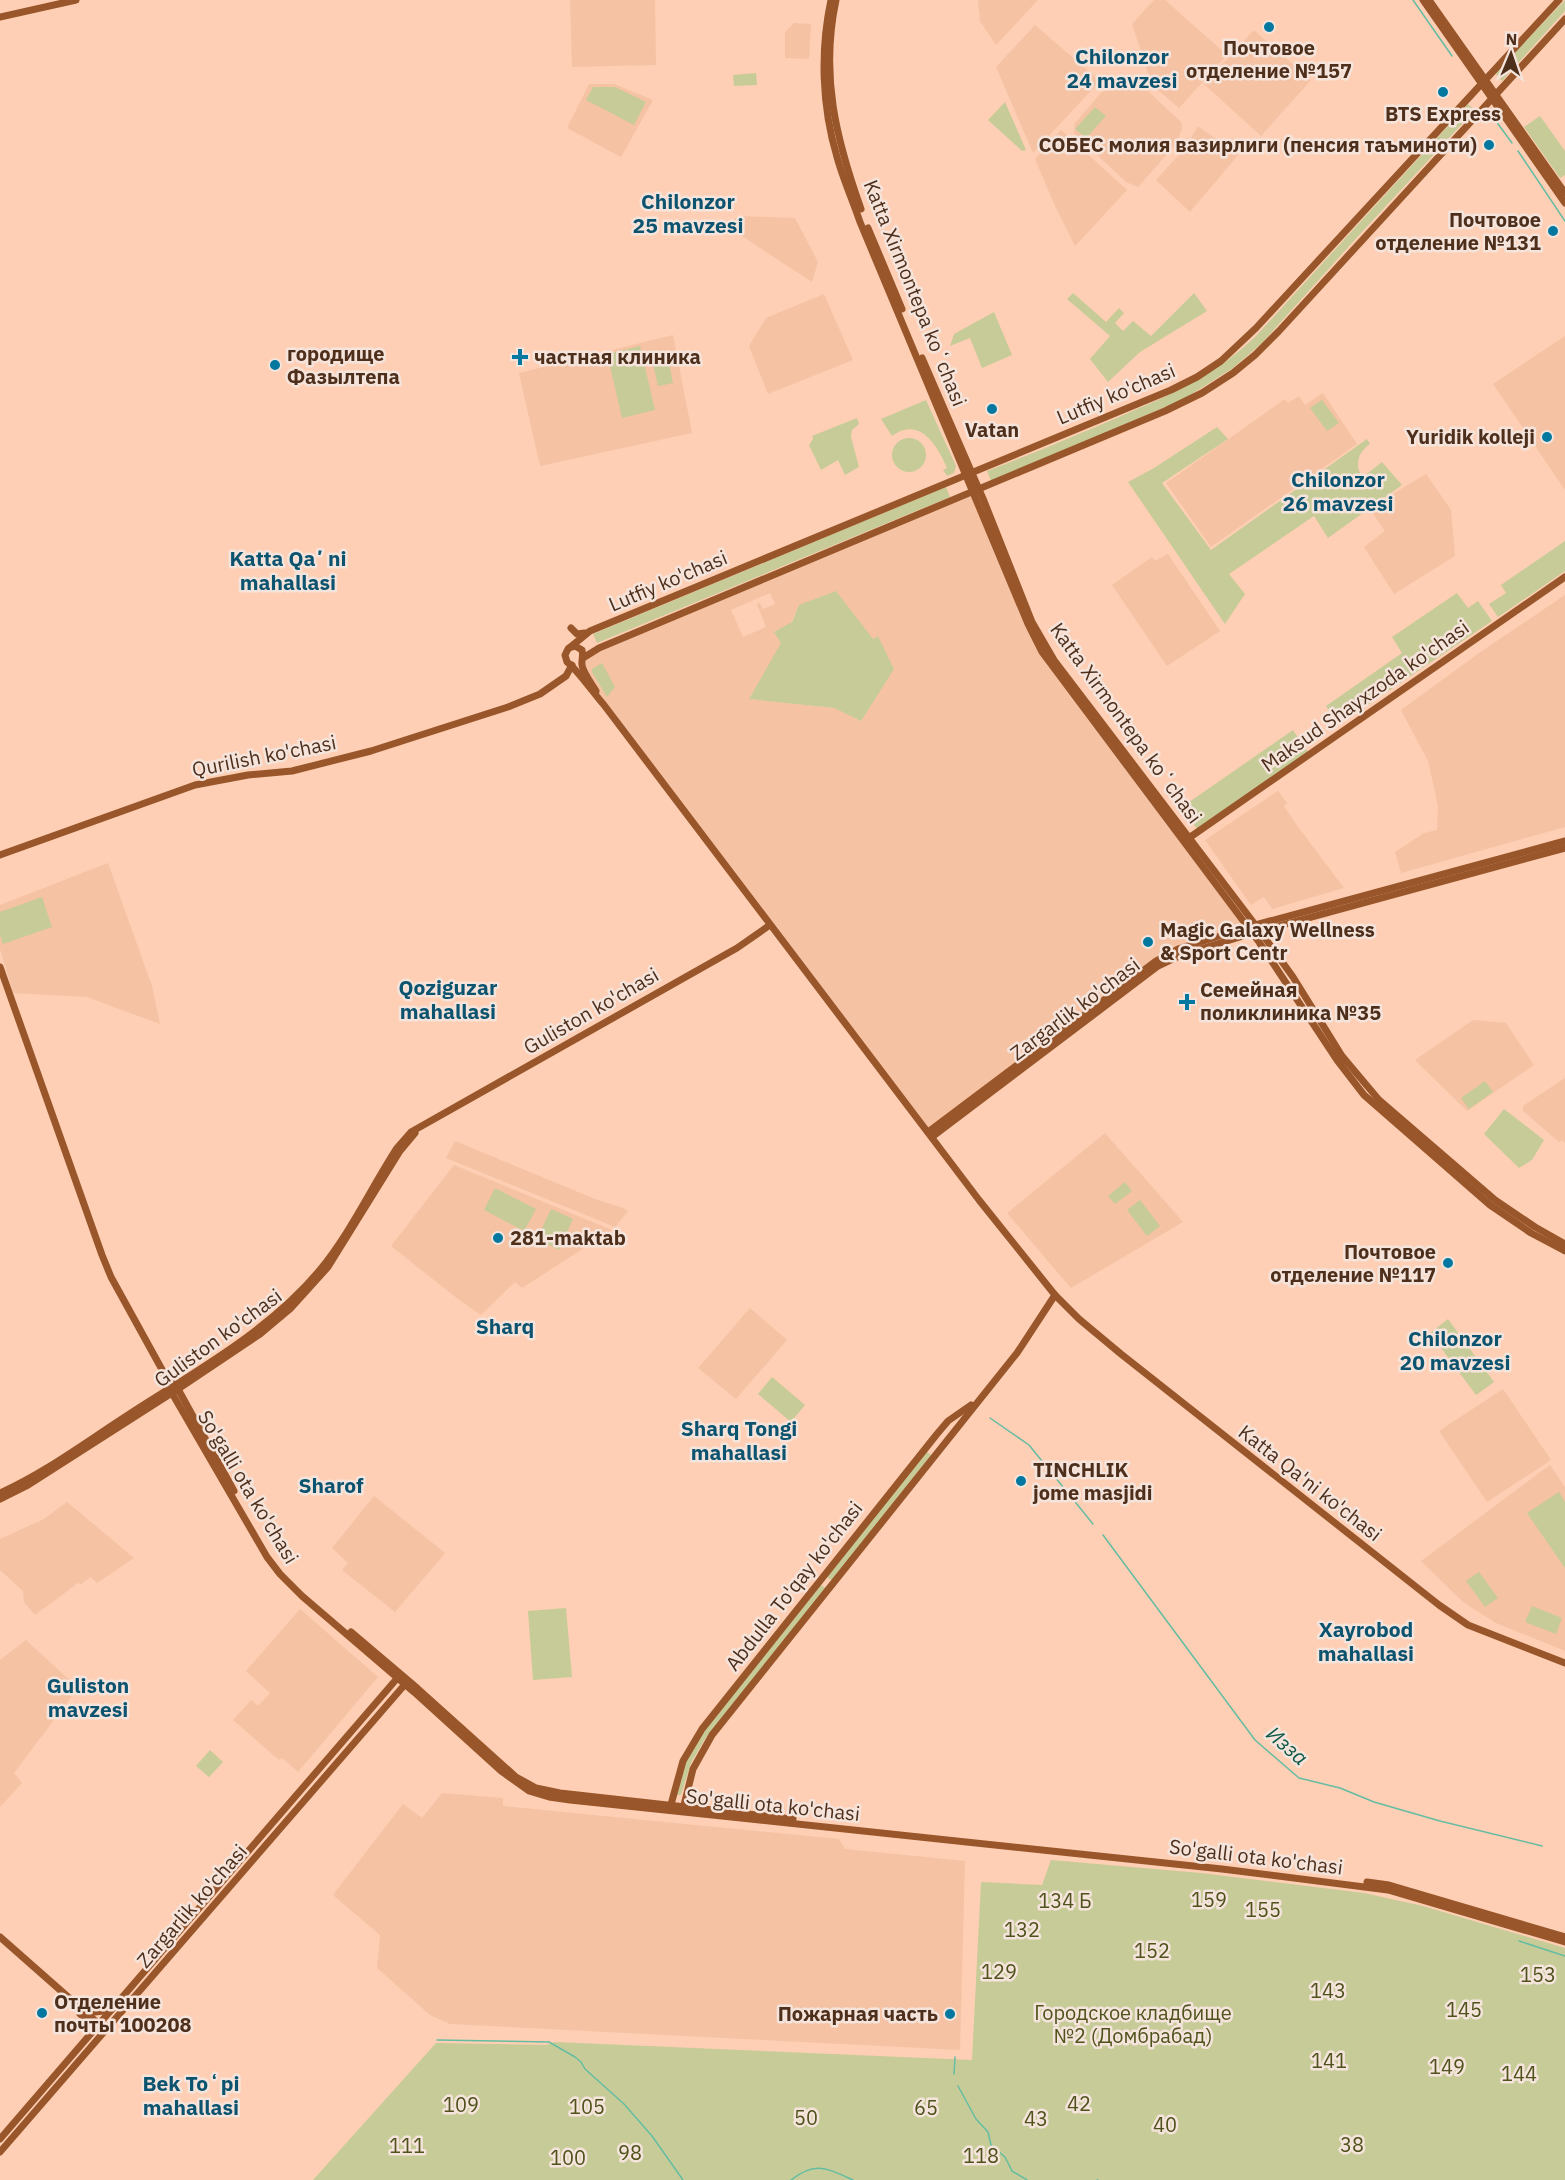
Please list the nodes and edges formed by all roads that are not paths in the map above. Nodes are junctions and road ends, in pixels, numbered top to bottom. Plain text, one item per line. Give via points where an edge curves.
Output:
1 (76, 0) edge
2 (831, 0) edge
3 (836, 0) edge
4 (1423, 0) edge
5 (1429, 0) edge
6 (1559, 0) edge
7 (0, 17) edge
8 (1565, 19) edge
9 (1483, 81) junction
10 (1493, 96) junction
11 (1565, 193) edge
12 (1565, 203) edge
13 (968, 473) junction
14 (975, 490) junction
15 (1565, 577) edge
16 (571, 628) dead end
17 (585, 633) junction
18 (569, 648) junction
19 (582, 660) junction
20 (572, 665) junction
21 (578, 674) junction
22 (566, 676) junction
23 (604, 705) junction
24 (1187, 840) junction
25 (1565, 841) edge
26 (1565, 848) edge
27 (0, 855) edge
28 (771, 925) junction
29 (1254, 929) junction
30 (0, 967) edge
31 (427, 1124) junction
32 (930, 1135) junction
33 (1565, 1244) edge
34 (1565, 1251) edge
35 (1055, 1294) junction
36 (173, 1389) junction
37 (976, 1402) junction
38 (927, 1447) junction
39 (936, 1454) junction
40 (0, 1493) edge
41 (0, 1499) edge
42 (822, 1578) junction
43 (831, 1585) junction
44 (1565, 1663) edge
45 (399, 1676) junction
46 (407, 1682) junction
47 (673, 1795) junction
48 (685, 1797) junction
49 (670, 1808) junction
50 (683, 1809) junction
51 (268, 1828) junction
52 (276, 1834) junction
53 (238, 1863) junction
54 (245, 1869) junction
55 (0, 1936) edge
56 (1565, 1936) edge
57 (0, 1942) edge
58 (1565, 1942) edge
59 (136, 1982) junction
60 (143, 1988) junction
61 (113, 2009) junction
62 (87, 2013) junction
63 (98, 2026) junction
64 (105, 2031) junction
65 (0, 2139) edge
66 (0, 2152) edge

1 - 7 main road
2 - 13 main road, Katta Xirmontepa koʻchasi via 825,93 837,157 860,222
3 - 13 main road, Katta Xirmontepa koʻchasi via 830,92 842,155
4 - 9 main road
5 - 9 main road
6 - 9 main road, Lutfiy ko'chasi
8 - 10 main road, Lutfiy ko'chasi
9 - 10 main road
9 - 13 main road, Lutfiy ko'chasi via 1256,328 1221,361 1171,390
10 - 11 main road
10 - 12 main road
10 - 14 main road, Lutfiy ko'chasi via 1279,331 1233,373 1202,393 1104,439
13 - 14 main road, Katta Xirmontepa koʻchasi
13 - 17 main road, Lutfiy ko'chasi
14 - 19 main road, Lutfiy ko'chasi via 599,648
14 - 24 main road, Katta Xirmontepa koʻchasi via 1042,652
15 - 24 main road, Maksud Shayxzoda ko'chasi
16 - 17 main road via 577,634
17 - 18 main road, Lutfiy ko'chasi
18 - 19 main road via 579,648
18 - 20 main road via 565,658
19 - 20 main road
19 - 23 main road
20 - 21 main road
20 - 22 main road, Qurilish ko'chasi
21 - 22 main road, Qurilish ko'chasi
21 - 23 main road
22 - 27 main road, Qurilish ko'chasi via 540,694 508,707 371,751 292,771 195,785
23 - 28 main road, Katta Qa'ni ko'chasi
24 - 29 main road, Katta Xirmontepa koʻchasi
25 - 29 main road, Zargarlik ko'chasi
26 - 29 main road, Zargarlik ko'chasi
28 - 31 main road, Guliston ko'chasi
28 - 32 main road, Katta Qa'ni ko'chasi
29 - 32 main road, Zargarlik ko'chasi via 1158,966
29 - 33 main road, Katta Xirmontepa koʻchasi via 1293,977 1342,1056 1379,1101 1495,1200
29 - 34 main road, Katta Xirmontepa koʻchasi via 1350,1078 1374,1106 1491,1205
30 - 36 main road, So'galli ota ko'chasi via 111,1277
31 - 36 main road, Guliston ko'chasi via 406,1136 319,1271 268,1322
31 - 36 main road, Guliston ko'chasi via 400,1151 333,1260 301,1298 260,1334
32 - 35 main road, Katta Qa'ni ko'chasi
35 - 37 main road, Abdulla To'qay ko'chasi via 1020,1348
35 - 44 main road, Katta Qa'ni ko'chasi via 1121,1354 1439,1605 1468,1625
36 - 40 main road, Guliston ko'chasi
36 - 41 main road, Guliston ko'chasi via 28,1485
36 - 45 main road, So'galli ota ko'chasi via 277,1563
37 - 38 main road, Abdulla To'qay ko'chasi via 948,1421
37 - 39 main road, Abdulla To'qay ko'chasi
38 - 39 main road
38 - 42 main road, Abdulla To'qay ko'chasi
39 - 43 main road, Abdulla To'qay ko'chasi
42 - 43 main road
42 - 47 main road, Abdulla To'qay ko'chasi via 695,1738
43 - 48 main road, Abdulla To'qay ko'chasi via 712,1735 695,1765
45 - 46 main road, So'galli ota ko'chasi
45 - 51 main road, Zargarlik ko'chasi
46 - 49 main road, So'galli ota ko'chasi via 501,1771 530,1791 570,1800
46 - 52 main road, Zargarlik ko'chasi
47 - 48 main road via 678,1799
47 - 49 main road, Abdulla To'qay ko'chasi
48 - 50 main road, Abdulla To'qay ko'chasi
49 - 50 main road, So'galli ota ko'chasi
50 - 56 main road, So'galli ota ko'chasi via 1389,1885
50 - 58 main road, So'galli ota ko'chasi via 1388,1890
51 - 52 main road
51 - 53 main road, Zargarlik ko'chasi
52 - 54 main road, Zargarlik ko'chasi
53 - 54 main road
53 - 59 main road, Zargarlik ko'chasi
54 - 60 main road, Zargarlik ko'chasi
55 - 62 main road
57 - 63 main road
59 - 60 main road
59 - 61 main road, Zargarlik ko'chasi
60 - 64 main road, Zargarlik ko'chasi
61 - 62 main road
61 - 63 main road, Zargarlik ko'chasi
62 - 63 main road
63 - 64 main road
63 - 65 main road, Zargarlik ko'chasi
64 - 66 main road, Zargarlik ko'chasi

